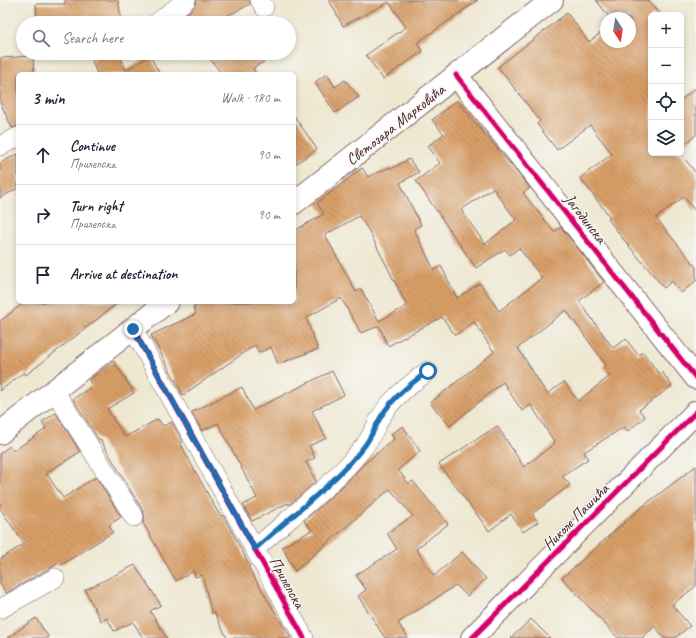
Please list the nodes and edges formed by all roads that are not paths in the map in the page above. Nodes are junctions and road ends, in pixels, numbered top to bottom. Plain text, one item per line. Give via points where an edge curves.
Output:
1 (186, 0) edge
2 (552, 0) edge
3 (166, 16) edge
4 (456, 75) junction
5 (16, 138) edge
6 (0, 146) edge
7 (296, 201) edge
8 (164, 304) edge
9 (133, 329) junction
10 (428, 371) dead end
11 (696, 378) edge
12 (54, 390) junction
13 (696, 412) edge
14 (0, 433) edge
15 (134, 517) dead end
16 (255, 549) junction
17 (56, 578) dead end
18 (0, 609) edge
19 (304, 638) edge
20 (472, 638) edge

1 - 3 street
2 - 4 street, Светозара Марковића
4 - 7 street, Светозара Марковића
4 - 11 street, Јагодинска
5 - 6 street
8 - 9 street
9 - 12 street
9 - 16 street, Прилепска
10 - 16 street, Прилепска via 392,401 381,416 373,434 338,475
12 - 14 street
12 - 15 street
13 - 20 street, Николе Пашића
16 - 19 street, Прилепска
17 - 18 street

